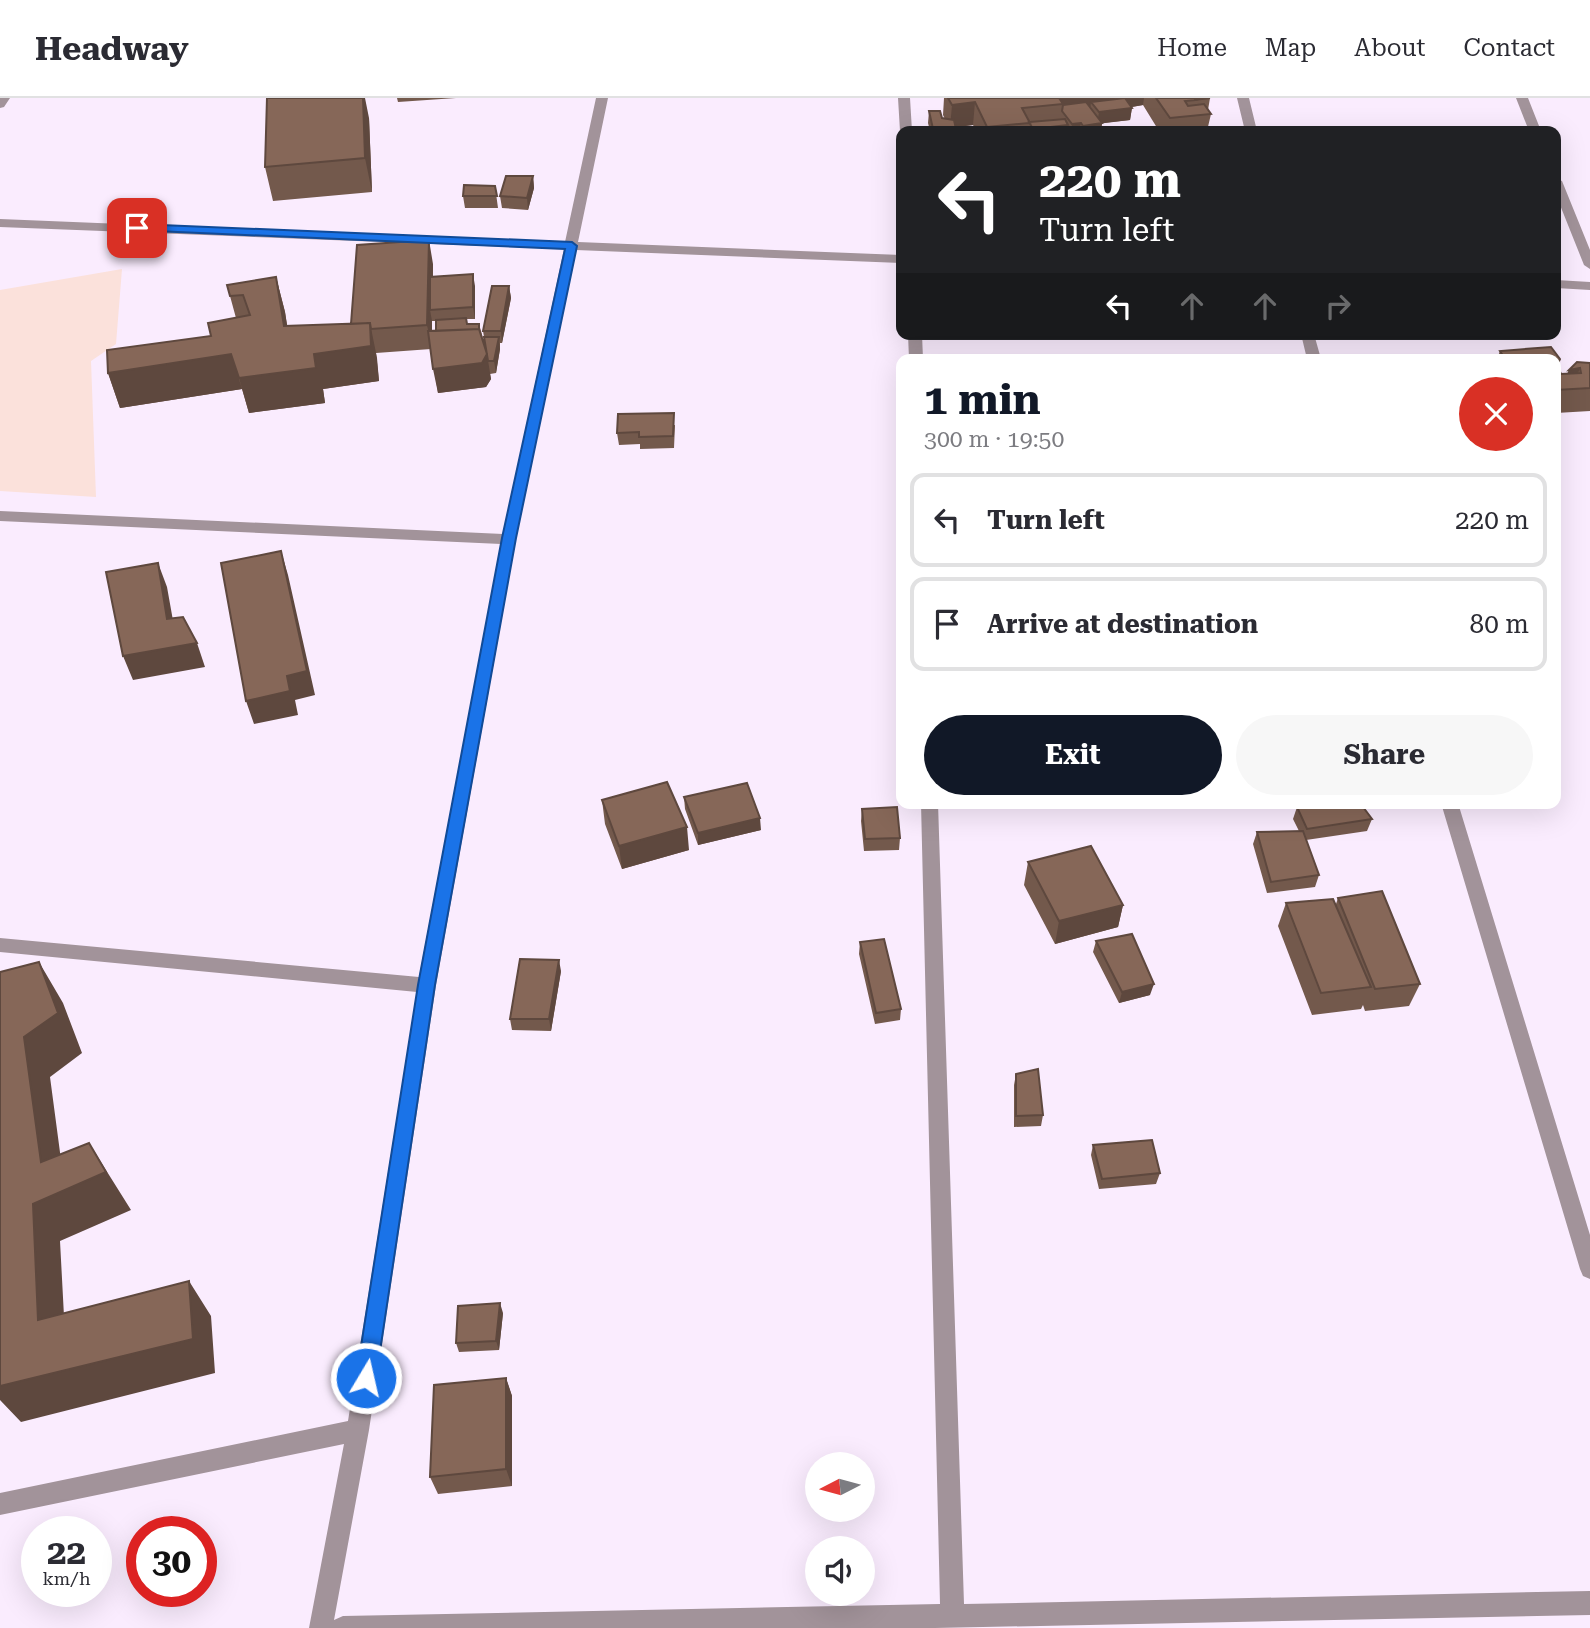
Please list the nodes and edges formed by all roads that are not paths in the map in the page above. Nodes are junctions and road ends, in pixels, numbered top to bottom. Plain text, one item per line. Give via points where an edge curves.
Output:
1 (4, 98) edge
2 (602, 98) edge
3 (904, 98) edge
4 (1243, 98) edge
5 (1522, 98) edge
6 (0, 105) edge
7 (906, 126) edge
8 (1250, 126) edge
9 (1533, 126) edge
10 (1561, 193) edge
11 (0, 223) edge
12 (572, 246) junction
13 (896, 259) edge
14 (1590, 265) edge
15 (1561, 284) edge
16 (1590, 286) edge
17 (0, 516) edge
18 (509, 538) junction
19 (929, 809) edge
20 (1451, 809) edge
21 (0, 945) edge
22 (427, 985) junction
23 (1590, 1269) edge
24 (358, 1430) junction
25 (0, 1504) edge
26 (1590, 1603) edge
27 (952, 1614) junction
28 (321, 1628) edge
29 (343, 1628) edge

1 - 6 street
2 - 12 street
3 - 7 street
4 - 8 street
5 - 9 street
10 - 14 street
11 - 12 street
12 - 13 street
12 - 18 street
15 - 16 street
17 - 18 street
18 - 22 street
19 - 27 street
20 - 23 street
21 - 22 street
22 - 24 street
24 - 25 street
24 - 28 street
26 - 27 street
27 - 29 street

